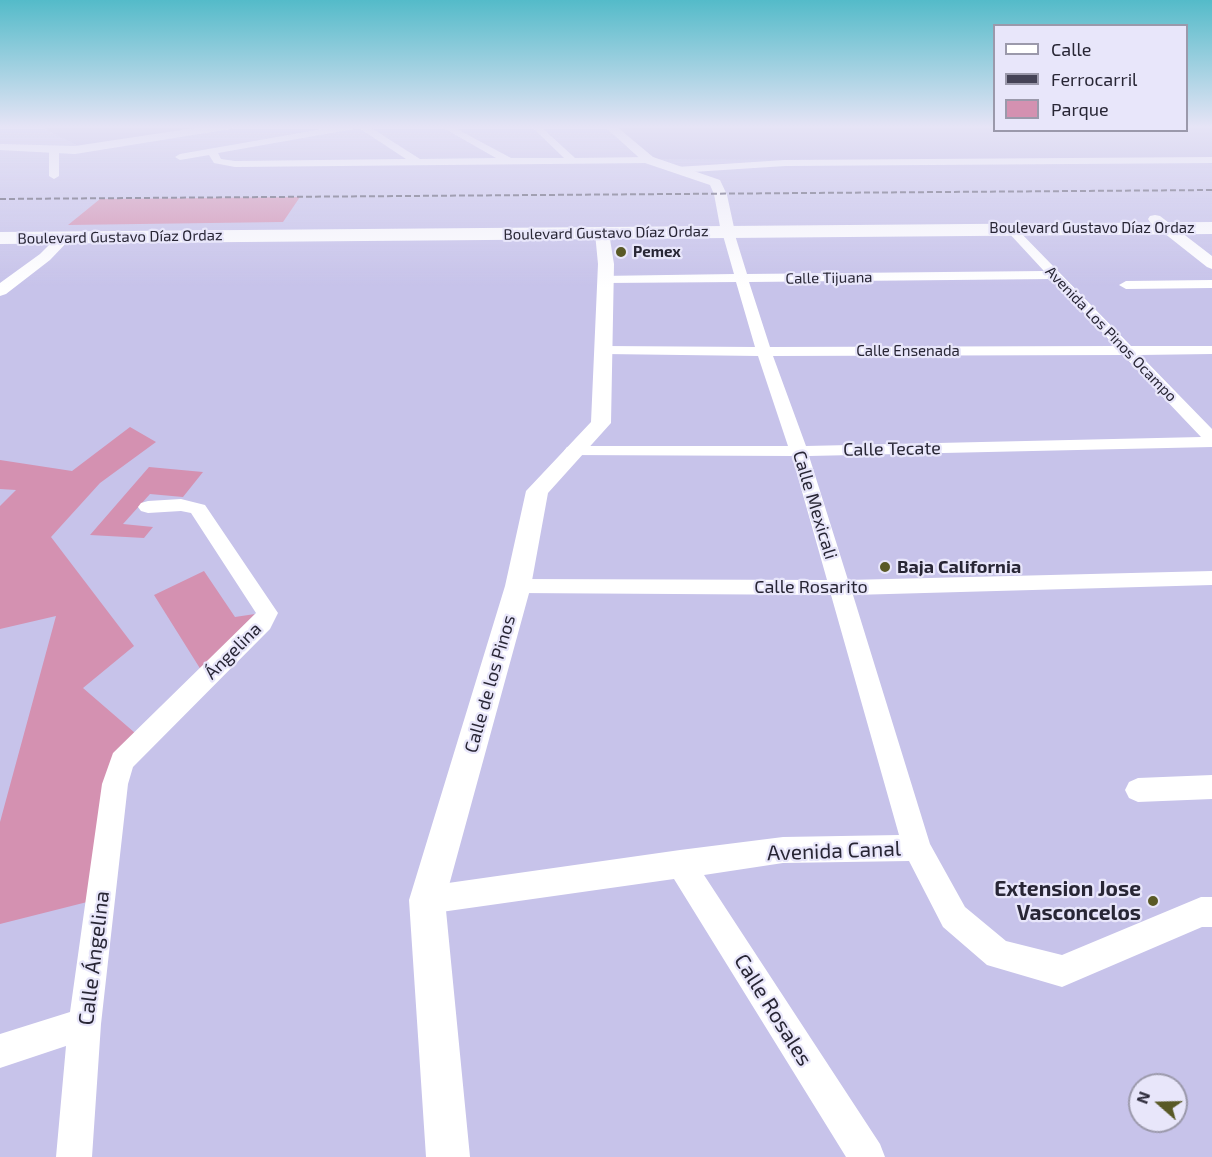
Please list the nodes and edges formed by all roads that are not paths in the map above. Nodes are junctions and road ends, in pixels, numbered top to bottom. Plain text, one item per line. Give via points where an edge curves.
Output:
1 (697, 180) edge
2 (720, 180) edge
3 (718, 190) junction
4 (1212, 219) edge
5 (1160, 224) junction
6 (727, 227) junction
7 (1212, 228) edge
8 (0, 229) edge
9 (1011, 229) junction
10 (258, 231) junction
11 (602, 233) junction
12 (0, 238) edge
13 (64, 238) junction
14 (1212, 264) edge
15 (1053, 274) junction
16 (605, 279) junction
17 (741, 279) junction
18 (1212, 284) edge
19 (1126, 285) dead end
20 (0, 291) edge
21 (1126, 349) junction
22 (605, 350) junction
23 (1212, 350) edge
24 (764, 352) junction
25 (1212, 440) edge
26 (573, 451) junction
27 (799, 451) junction
28 (148, 507) dead end
29 (1212, 578) edge
30 (518, 586) junction
31 (840, 588) junction
32 (122, 761) joint
33 (1212, 787) edge
34 (1138, 790) dead end
35 (917, 848) junction
36 (680, 863) junction
37 (427, 900) junction
38 (1212, 912) edge
39 (85, 1024) junction
40 (0, 1051) edge
41 (74, 1157) edge
42 (448, 1157) edge
43 (867, 1157) edge

1 - 3 street
2 - 3 street
3 - 6 street
4 - 5 main road, Boulevard Gustavo Díaz Ordaz
5 - 6 main road, Boulevard Gustavo Díaz Ordaz
5 - 7 main road, Boulevard Gustavo Díaz Ordaz
5 - 9 main road, Boulevard Gustavo Díaz Ordaz
5 - 14 street
6 - 9 main road, Boulevard Gustavo Díaz Ordaz
6 - 10 main road, Boulevard Gustavo Díaz Ordaz
6 - 11 main road, Boulevard Gustavo Díaz Ordaz
6 - 17 street, Calle Mexicali
8 - 10 main road, Boulevard Gustavo Díaz Ordaz
9 - 15 street, Avenida Los Pinos Ocampo
10 - 11 main road, Boulevard Gustavo Díaz Ordaz
10 - 13 main road, Boulevard Gustavo Díaz Ordaz
11 - 16 street, Calle de los Pinos
12 - 13 main road, Boulevard Gustavo Díaz Ordaz
13 - 20 street
15 - 17 street, Calle Tijuana
15 - 21 street, Avenida Los Pinos Ocampo
16 - 17 street, Calle Tijuana
16 - 22 street, Calle de los Pinos
17 - 24 street, Calle Mexicali
18 - 19 street
21 - 23 street, Calle Ensenada
21 - 24 street, Calle Ensenada
21 - 25 street, Avenida Los Pinos Ocampo
22 - 24 street, Calle Ensenada
22 - 26 street, Calle de los Pinos via 601,423
24 - 27 street, Calle Mexicali
25 - 27 street, Calle Tecate
26 - 27 street, Calle Tecate
26 - 30 street, Calle de los Pinos via 537,491
27 - 31 street, Calle Mexicali
28 - 32 street, Ángelina via 181,505 198,509 267,613 262,623
29 - 31 street, Calle Rosarito
30 - 31 street, Calle Rosarito
30 - 37 street, Calle de los Pinos
31 - 35 street, Calle Mexicali
32 - 39 street, Calle Ángelina via 115,784
33 - 34 street
35 - 36 street, Avenida Canal via 783,850
35 - 38 street, Avenida Canal via 954,917 998,954 1062,971 1201,912
36 - 37 street, Avenida Canal
36 - 43 street, Calle Rosales
37 - 42 street, Calle de los Pinos
39 - 40 street
39 - 41 street, Calle Ángelina

